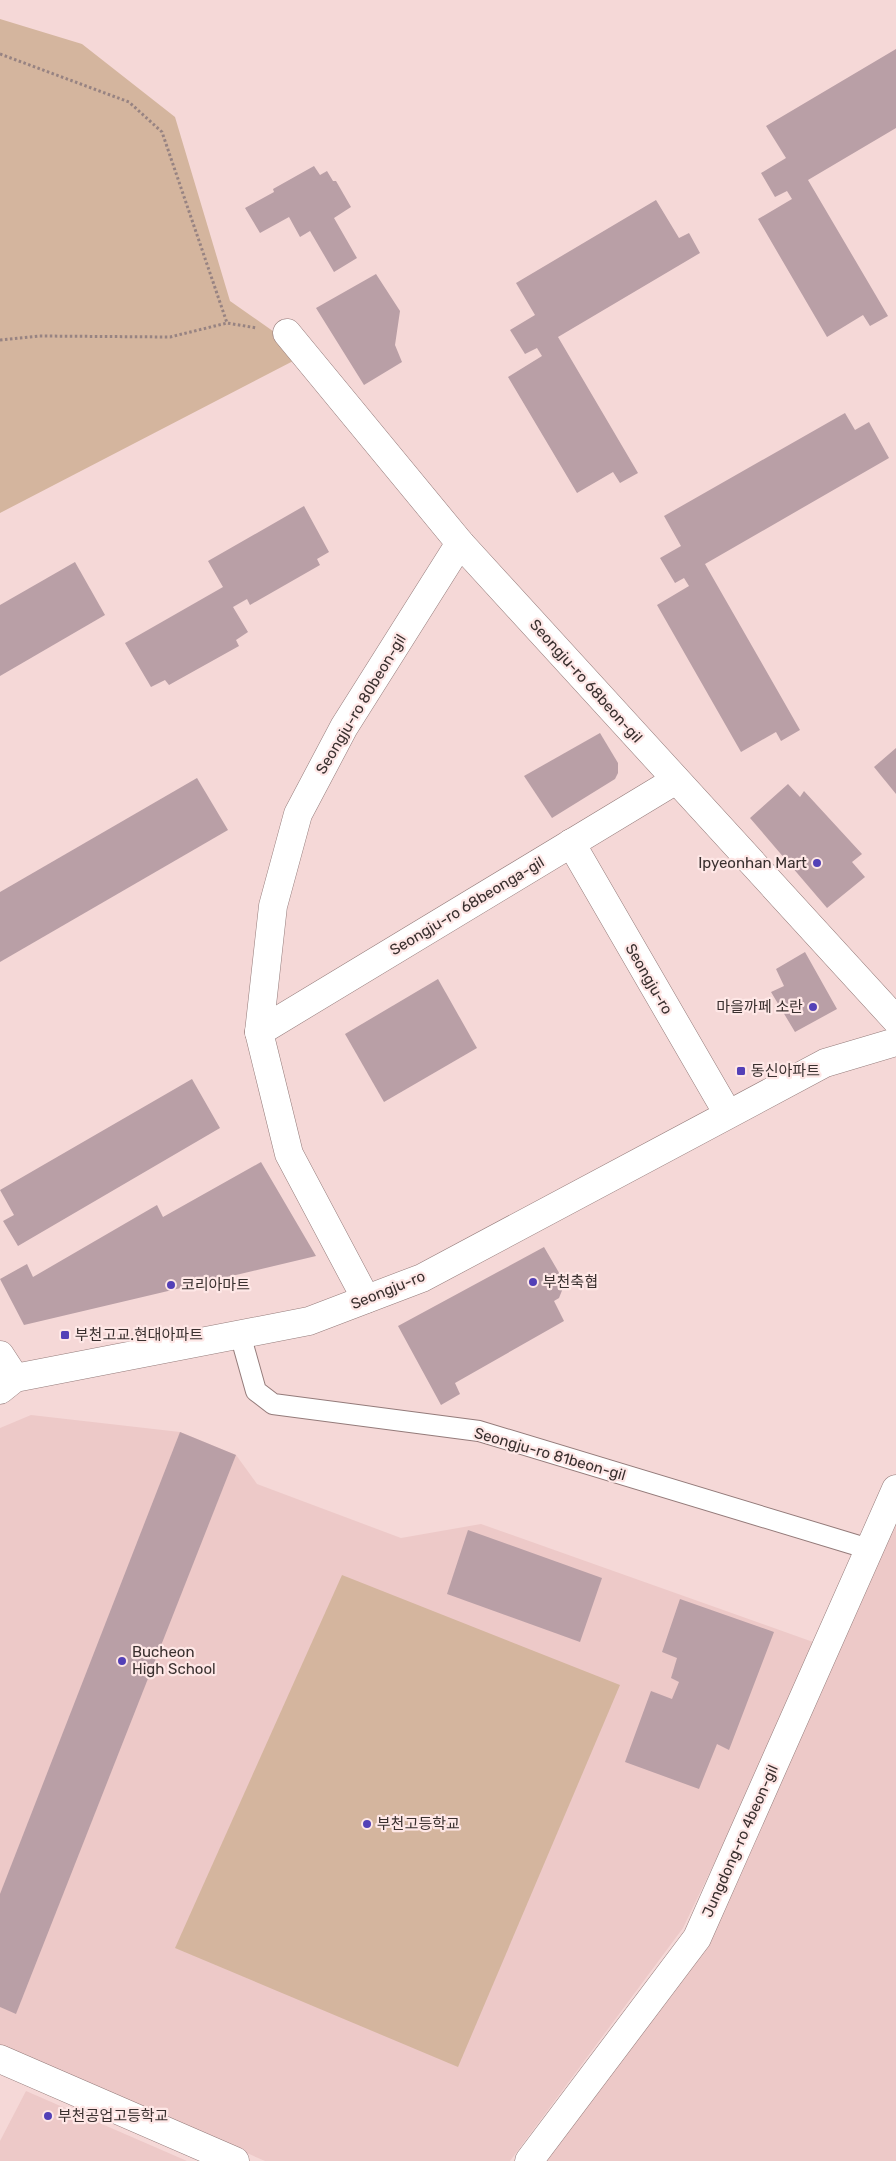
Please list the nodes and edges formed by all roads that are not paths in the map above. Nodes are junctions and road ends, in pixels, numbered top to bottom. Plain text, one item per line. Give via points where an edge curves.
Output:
1 (287, 333) road end
2 (460, 543) junction
3 (676, 780) junction
4 (571, 843) junction
5 (896, 1020) edge
6 (258, 1032) junction
7 (896, 1042) edge
8 (728, 1114) junction
9 (366, 1299) junction
10 (240, 1334) junction
11 (0, 1355) edge
12 (8, 1384) edge
13 (896, 1488) edge
14 (869, 1549) junction
15 (0, 2059) edge
16 (235, 2161) edge
17 (530, 2161) edge

1 - 2 street, Seongju-ro 68beon-gil
2 - 3 street, Seongju-ro 68beon-gil
2 - 6 street, Seongju-ro 80beon-gil via 344,727 298,814 273,906
3 - 4 street, Seongju-ro 68beonga-gil
3 - 5 street, Seongju-ro 68beon-gil
4 - 6 street, Seongju-ro 68beonga-gil
4 - 8 street, Seongju-ro
6 - 9 street, Seongju-ro 80beon-gil via 289,1154
7 - 8 street, Seongju-ro via 825,1063
8 - 9 street, Seongju-ro via 422,1278
9 - 10 street, Seongju-ro via 309,1321
10 - 12 street, Seongju-ro
10 - 14 lane, Seongju-ro 81beon-gil via 256,1391 273,1404 479,1431
11 - 12 street, Seongju-ro
13 - 14 street, Jungdong-ro 4beon-gil
14 - 17 street, Jungdong-ro 4beon-gil via 697,1938
15 - 16 street

